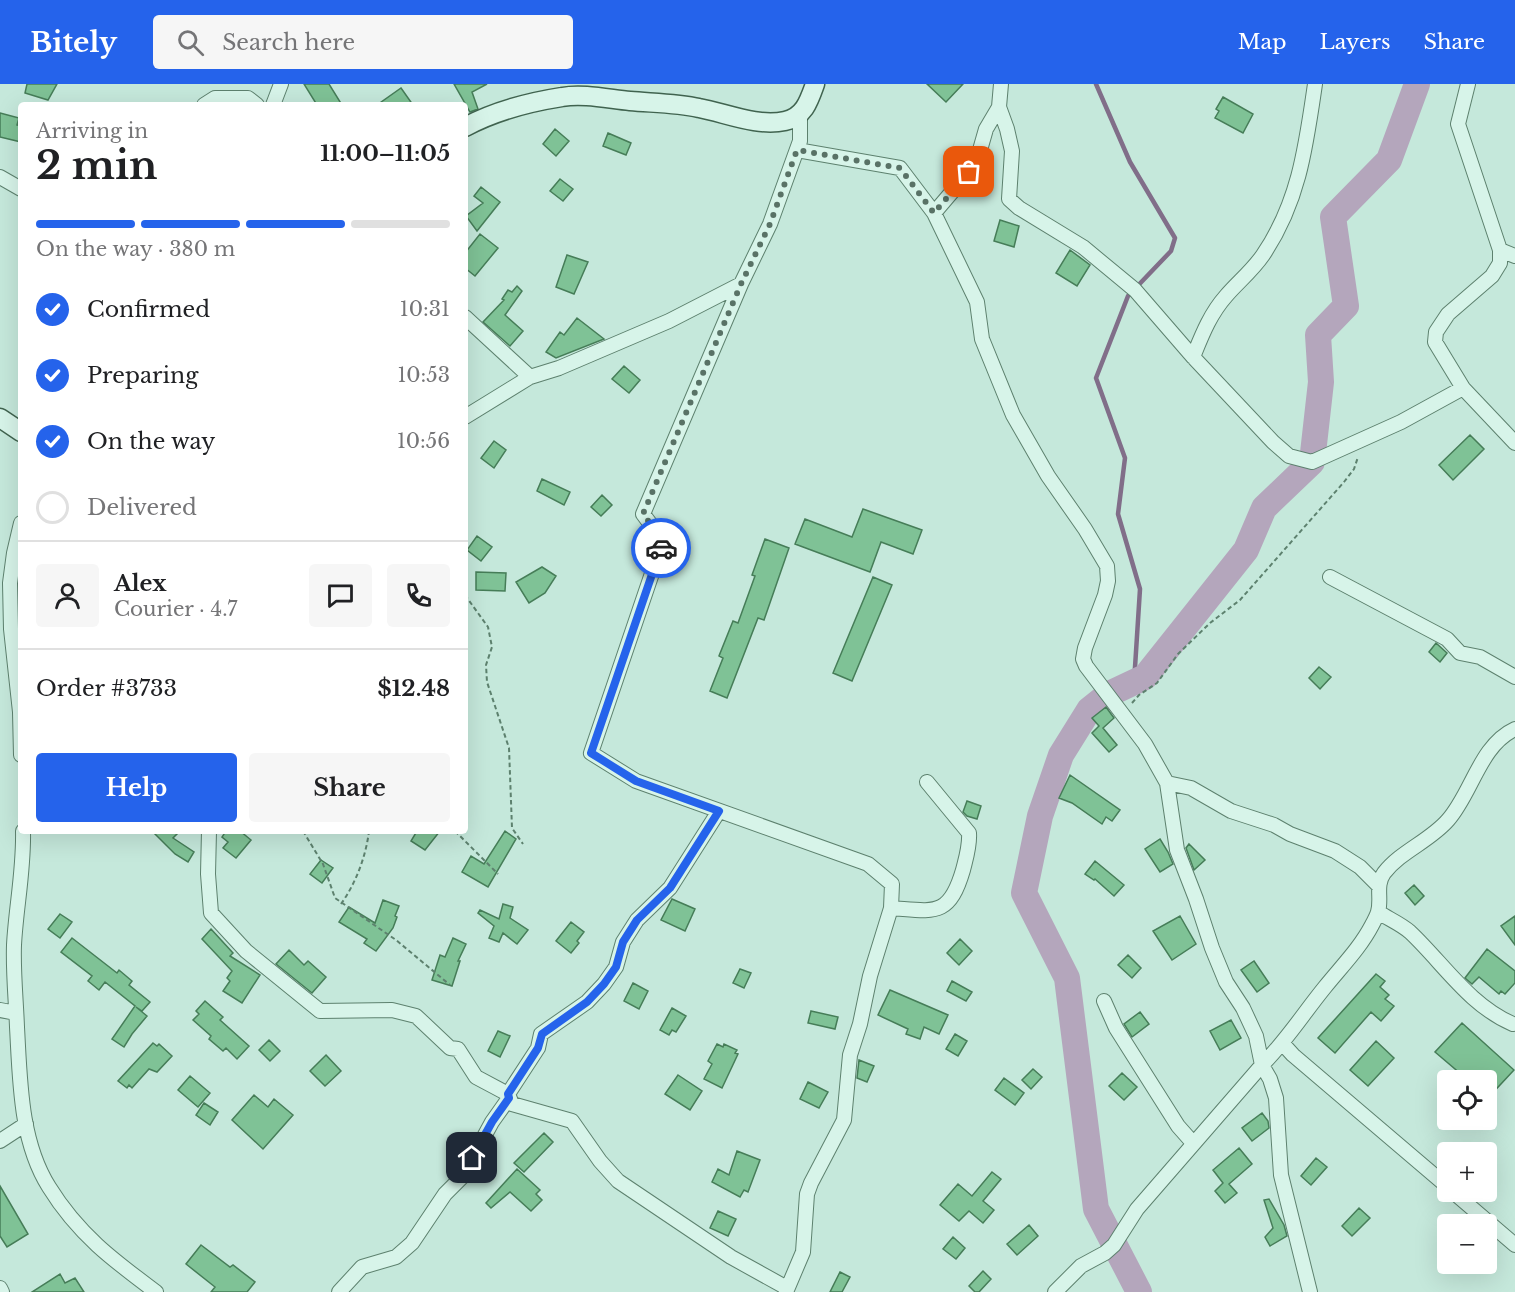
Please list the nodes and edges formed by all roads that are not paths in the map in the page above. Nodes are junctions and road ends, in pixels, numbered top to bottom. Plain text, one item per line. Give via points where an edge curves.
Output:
1 (281, 84) edge
2 (815, 84) edge
3 (1001, 84) edge
4 (1315, 84) edge
5 (1468, 84) edge
6 (568, 90) edge
7 (209, 102) edge
8 (253, 102) edge
9 (274, 102) edge
10 (999, 107) junction
11 (800, 115) junction
12 (468, 126) edge
13 (797, 150) junction
14 (0, 177) edge
15 (18, 187) edge
16 (934, 213) junction
17 (1500, 250) junction
18 (1515, 256) edge
19 (741, 284) junction
20 (468, 320) edge
21 (1193, 357) junction
22 (530, 377) junction
23 (1463, 388) junction
24 (468, 415) edge
25 (0, 418) edge
26 (18, 430) edge
27 (1515, 442) edge
28 (18, 530) edge
29 (7, 554) edge
30 (1330, 577) dead end
31 (1515, 677) edge
32 (18, 694) edge
33 (1515, 729) edge
34 (927, 783) dead end
35 (1167, 783) junction
36 (719, 811) junction
37 (23, 834) edge
38 (209, 834) edge
39 (1378, 885) junction
40 (891, 908) junction
41 (1378, 912) junction
42 (1104, 1001) dead end
43 (0, 1010) edge
44 (16, 1013) junction
45 (1514, 1025) edge
46 (1283, 1044) junction
47 (1262, 1065) junction
48 (508, 1096) junction
49 (26, 1124) junction
50 (0, 1141) edge
51 (1193, 1143) junction
52 (1437, 1178) edge
53 (1465, 1202) edge
54 (1515, 1245) edge
55 (0, 1288) edge
56 (787, 1290) edge
57 (2, 1292) edge
58 (156, 1292) edge
59 (339, 1292) edge
60 (1054, 1292) edge
61 (1310, 1292) edge

1 - 9 street
2 - 11 street
3 - 10 street
4 - 21 street via 1309,131 1287,213 1263,255 1210,318
5 - 17 street via 1458,124
6 - 11 street via 697,107 751,120 787,121
6 - 12 street
7 - 8 street via 215,98 248,98
10 - 16 street via 969,172
10 - 21 street via 1012,151 1009,199 1083,247 1135,290
11 - 13 street
13 - 16 street via 900,168
13 - 19 street via 770,224
14 - 15 street
16 - 35 street via 976,302 982,339 1012,415 1107,566 1105,595 1085,648 1086,666 1145,744
17 - 18 street
17 - 23 street via 1500,263 1492,276 1448,314 1436,332 1435,342
19 - 22 street via 669,321
19 - 36 street via 643,514 663,541 591,753 636,781
20 - 22 street
21 - 23 street via 1273,442 1289,456 1312,462 1401,422
22 - 24 street
23 - 27 street
25 - 26 street
28 - 29 street
29 - 32 street
30 - 31 street via 1447,639 1460,653 1480,657
33 - 39 street via 1489,752 1448,820 1394,862
34 - 40 street via 969,833 961,879 954,896 941,908
35 - 39 street via 1191,788 1231,811 1335,851
35 - 47 street via 1178,850 1226,982 1256,1036
36 - 40 street via 868,864 892,884
36 - 48 street via 670,888 637,920 604,984 587,1002 542,1034 538,1048
37 - 44 street via 14,945
38 - 48 street via 211,913 246,951 320,1011 392,1010 416,1016 450,1048 458,1049 476,1077
39 - 41 street
40 - 56 street via 850,1055 844,1120 807,1194 803,1252
41 - 45 street via 1408,930 1477,1001
41 - 46 street via 1362,943
42 - 51 street via 1116,1028 1178,1126
43 - 44 street
44 - 49 street
46 - 47 street
46 - 52 street
47 - 51 street
47 - 61 street via 1276,1098 1281,1175
48 - 56 street via 512,1104 572,1121 618,1181
48 - 59 street via 462,1176 412,1243 396,1257 362,1267
49 - 50 street
49 - 58 street via 48,1186 69,1215 100,1250
51 - 60 street via 1137,1209 1114,1245 1081,1266
53 - 54 street
55 - 57 street

